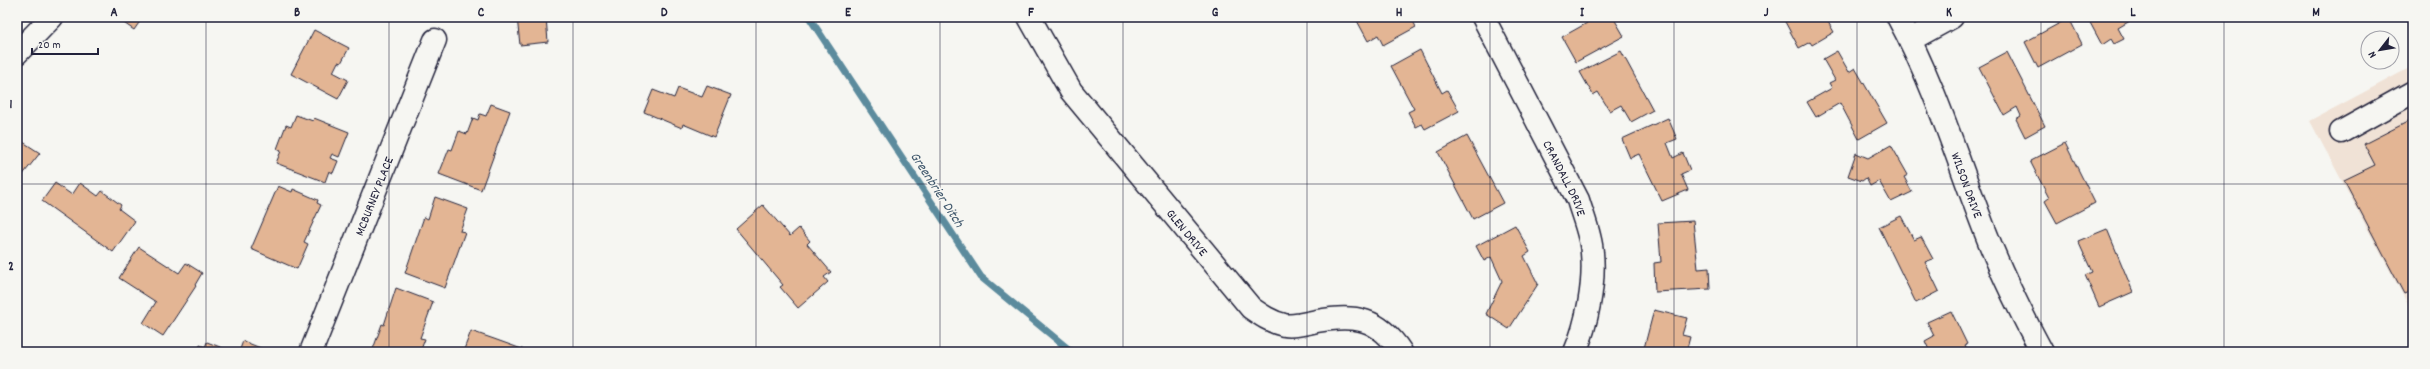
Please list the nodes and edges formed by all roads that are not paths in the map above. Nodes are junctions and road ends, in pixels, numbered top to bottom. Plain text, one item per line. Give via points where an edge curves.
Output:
1 (52, 17) edge
2 (1029, 17) edge
3 (1483, 17) edge
4 (1898, 17) edge
5 (1952, 17) edge
6 (435, 40) dead end
7 (1910, 40) junction
8 (17, 53) edge
9 (2413, 92) edge
10 (2341, 132) dead end
11 (311, 352) edge
12 (1401, 352) edge
13 (1575, 352) edge
14 (2042, 352) edge

1 - 8 street
2 - 12 street, GLEN DRIVE via 1071,91 1251,308 1284,325 1346,316 1363,320 1381,328
3 - 13 street, CRANDALL DRIVE via 1578,200 1586,227 1592,253 1590,306
4 - 7 street, WILSON DRIVE
5 - 7 street
6 - 11 street, MCBURNEY PLACE
7 - 14 street, WILSON DRIVE via 1940,108 1985,232 2016,304
9 - 10 street

